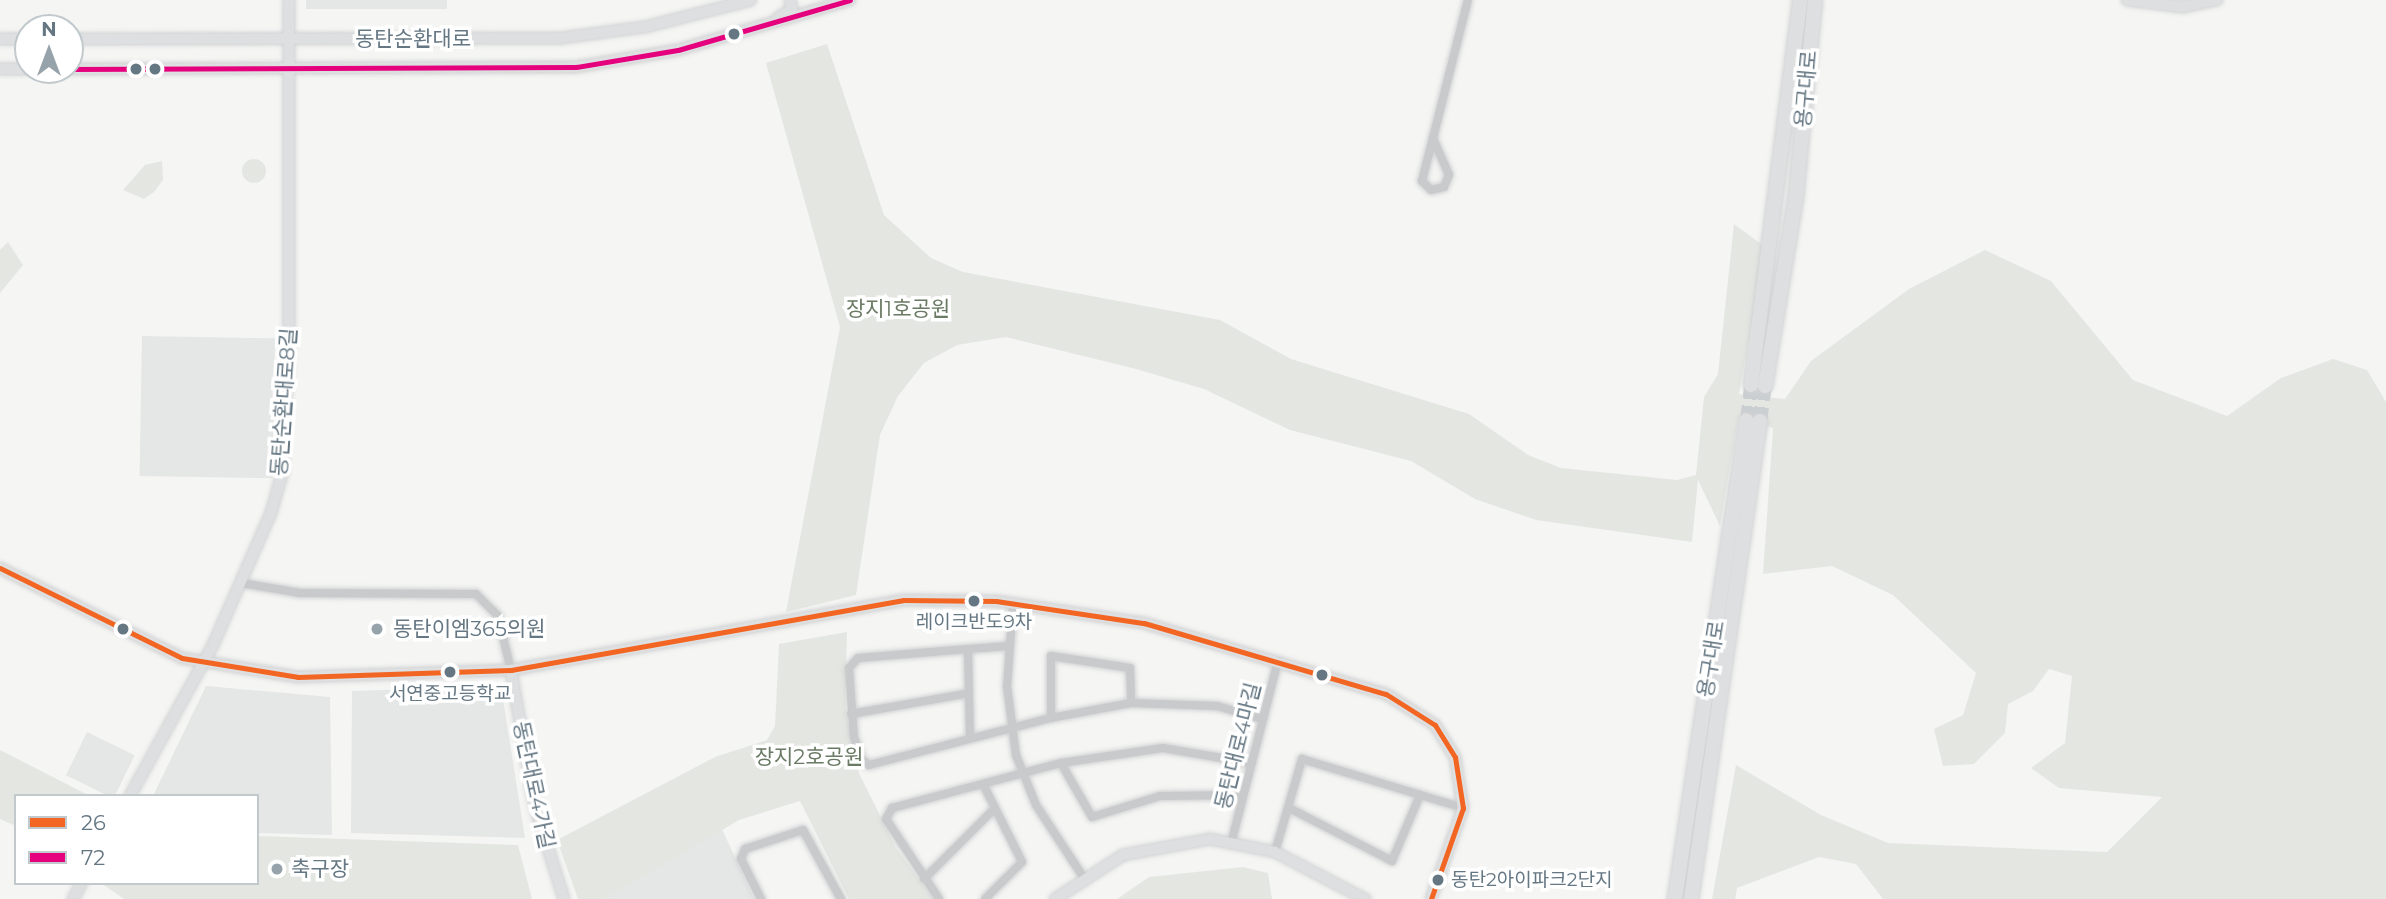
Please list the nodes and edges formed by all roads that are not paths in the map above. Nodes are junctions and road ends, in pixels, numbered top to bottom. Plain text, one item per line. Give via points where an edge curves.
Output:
1 (289, 0) edge
2 (751, 0) edge
3 (790, 0) edge
4 (850, 0) edge
5 (1468, 0) edge
6 (1800, 0) edge
7 (1815, 0) edge
8 (2127, 0) edge
9 (2217, 0) edge
10 (836, 3) edge
11 (750, 31) junction
12 (0, 39) edge
13 (14, 39) joint
14 (84, 39) edge
15 (290, 39) junction
16 (0, 48) edge
17 (289, 64) junction
18 (84, 69) edge
19 (1433, 138) junction
20 (0, 568) edge
21 (241, 583) junction
22 (1013, 605) junction
23 (1009, 646) junction
24 (968, 649) junction
25 (1278, 661) junction
26 (203, 664) junction
27 (511, 670) junction
28 (965, 694) junction
29 (1131, 703) junction
30 (851, 714) junction
31 (1051, 718) junction
32 (1263, 719) junction
33 (1011, 728) junction
34 (970, 738) junction
35 (1061, 763) junction
36 (1251, 764) junction
37 (1022, 773) junction
38 (983, 784) junction
39 (131, 794) edge
40 (1243, 795) junction
41 (1420, 795) junction
42 (1289, 808) junction
43 (1463, 808) junction
44 (993, 810) junction
45 (1232, 840) junction
46 (1275, 852) junction
47 (1084, 878) junction
48 (924, 879) junction
49 (837, 898) edge
50 (564, 899) edge
51 (761, 899) edge
52 (939, 899) edge
53 (985, 899) edge
54 (1055, 899) edge
55 (1365, 899) edge
56 (1431, 899) edge
57 (1675, 899) edge
58 (1691, 899) edge

1 - 15 street, 동탄순환대로8길
2 - 15 street, 동탄순환대로 via 645,27 561,38
3 - 11 street via 787,15
4 - 10 street, 동탄순환대로
5 - 19 street
6 - 7 highway, 용구대로 via 1758,385 1796,196
8 - 9 street via 2183,7
10 - 11 street, 동탄순환대로
11 - 17 street, 동탄순환대로 via 576,66
12 - 13 street
13 - 16 street
14 - 15 street, 동탄순환대로
15 - 17 street, 동탄순환대로8길
17 - 18 street, 동탄순환대로
17 - 21 street, 동탄순환대로8길 via 285,448 271,513
19 - 19 street via 1422,181 1438,190 1447,185 1449,169
20 - 26 street via 125,634
21 - 26 street, 동탄순환대로8길
21 - 27 street via 300,593 476,594 498,616
22 - 23 street
22 - 25 street via 1144,623
22 - 27 street via 967,599 877,603
23 - 24 street
23 - 33 street
24 - 28 street
24 - 30 street via 858,658 849,668
25 - 32 street, 동탄대로4마길
25 - 43 street via 1417,710 1455,757
26 - 27 street via 298,677
26 - 39 street, 동탄순환대로8길
27 - 50 street, 동탄대로4가길 via 535,807
28 - 30 street
28 - 34 street
29 - 31 street
29 - 31 street via 1130,668 1051,656
29 - 32 street via 1217,706
30 - 34 street via 860,759 869,765
31 - 33 street
32 - 36 street, 동탄대로4마길
33 - 34 street
33 - 37 street
35 - 36 street via 1163,748
35 - 37 street
35 - 40 street via 1092,817 1160,796
36 - 40 street, 동탄대로4마길
37 - 38 street
37 - 47 street
38 - 44 street
38 - 48 street via 892,808 886,819
40 - 45 street, 동탄대로4마길
41 - 42 street via 1302,759
41 - 42 street via 1392,861
41 - 43 street
42 - 46 street
43 - 56 street
44 - 48 street
44 - 53 street via 1022,862
45 - 46 street
45 - 47 street via 1146,847
46 - 55 street
47 - 54 street
48 - 52 street
49 - 51 street via 803,830 745,849 741,859
57 - 58 highway, 용구대로 via 1753,421 1716,741

